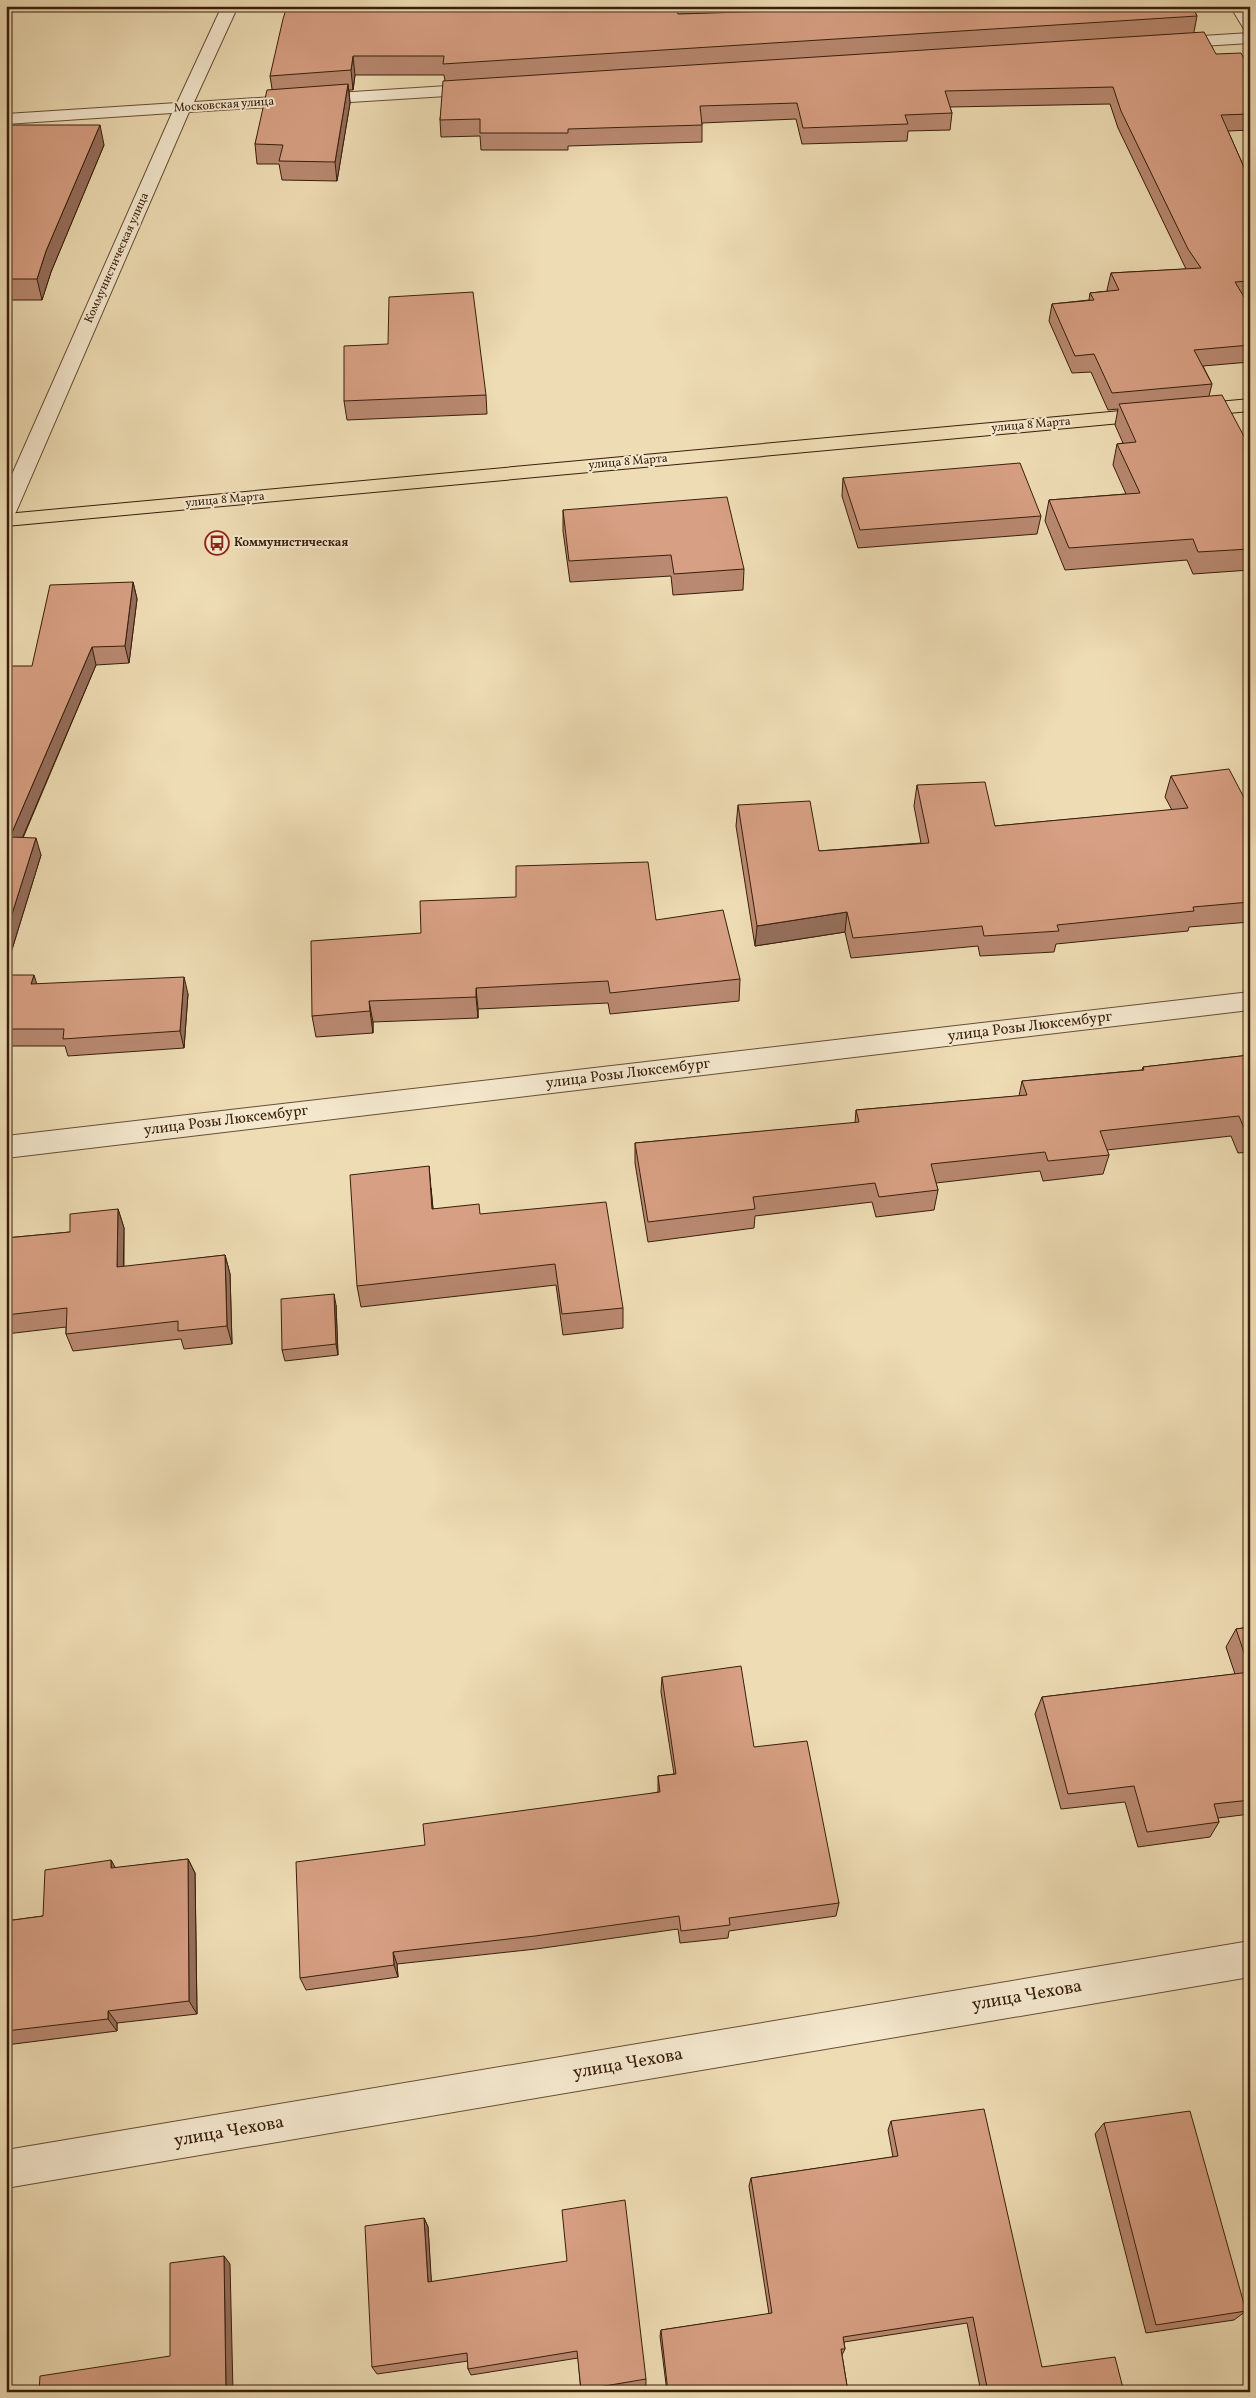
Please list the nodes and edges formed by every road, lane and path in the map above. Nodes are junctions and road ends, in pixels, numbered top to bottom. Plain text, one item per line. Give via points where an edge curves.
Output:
1 (230, 6) edge
2 (1238, 6) edge
3 (1250, 26) edge
4 (1250, 38) edge
5 (1150, 44) edge
6 (492, 88) edge
7 (183, 108) junction
8 (6, 119) edge
9 (1250, 405) edge
10 (6, 512) edge
11 (6, 520) edge
12 (1250, 1001) edge
13 (6, 1147) edge
14 (1250, 1959) edge
15 (6, 2169) edge

1 - 7 street, Коммунистическая улица
2 - 3 street
4 - 5 street
6 - 7 street, Московская улица
7 - 8 street, Московская улица
7 - 10 street, Коммунистическая улица
9 - 11 main road, улица 8 Марта
12 - 13 street, улица Розы Люксембург
14 - 15 street, улица Чехова

